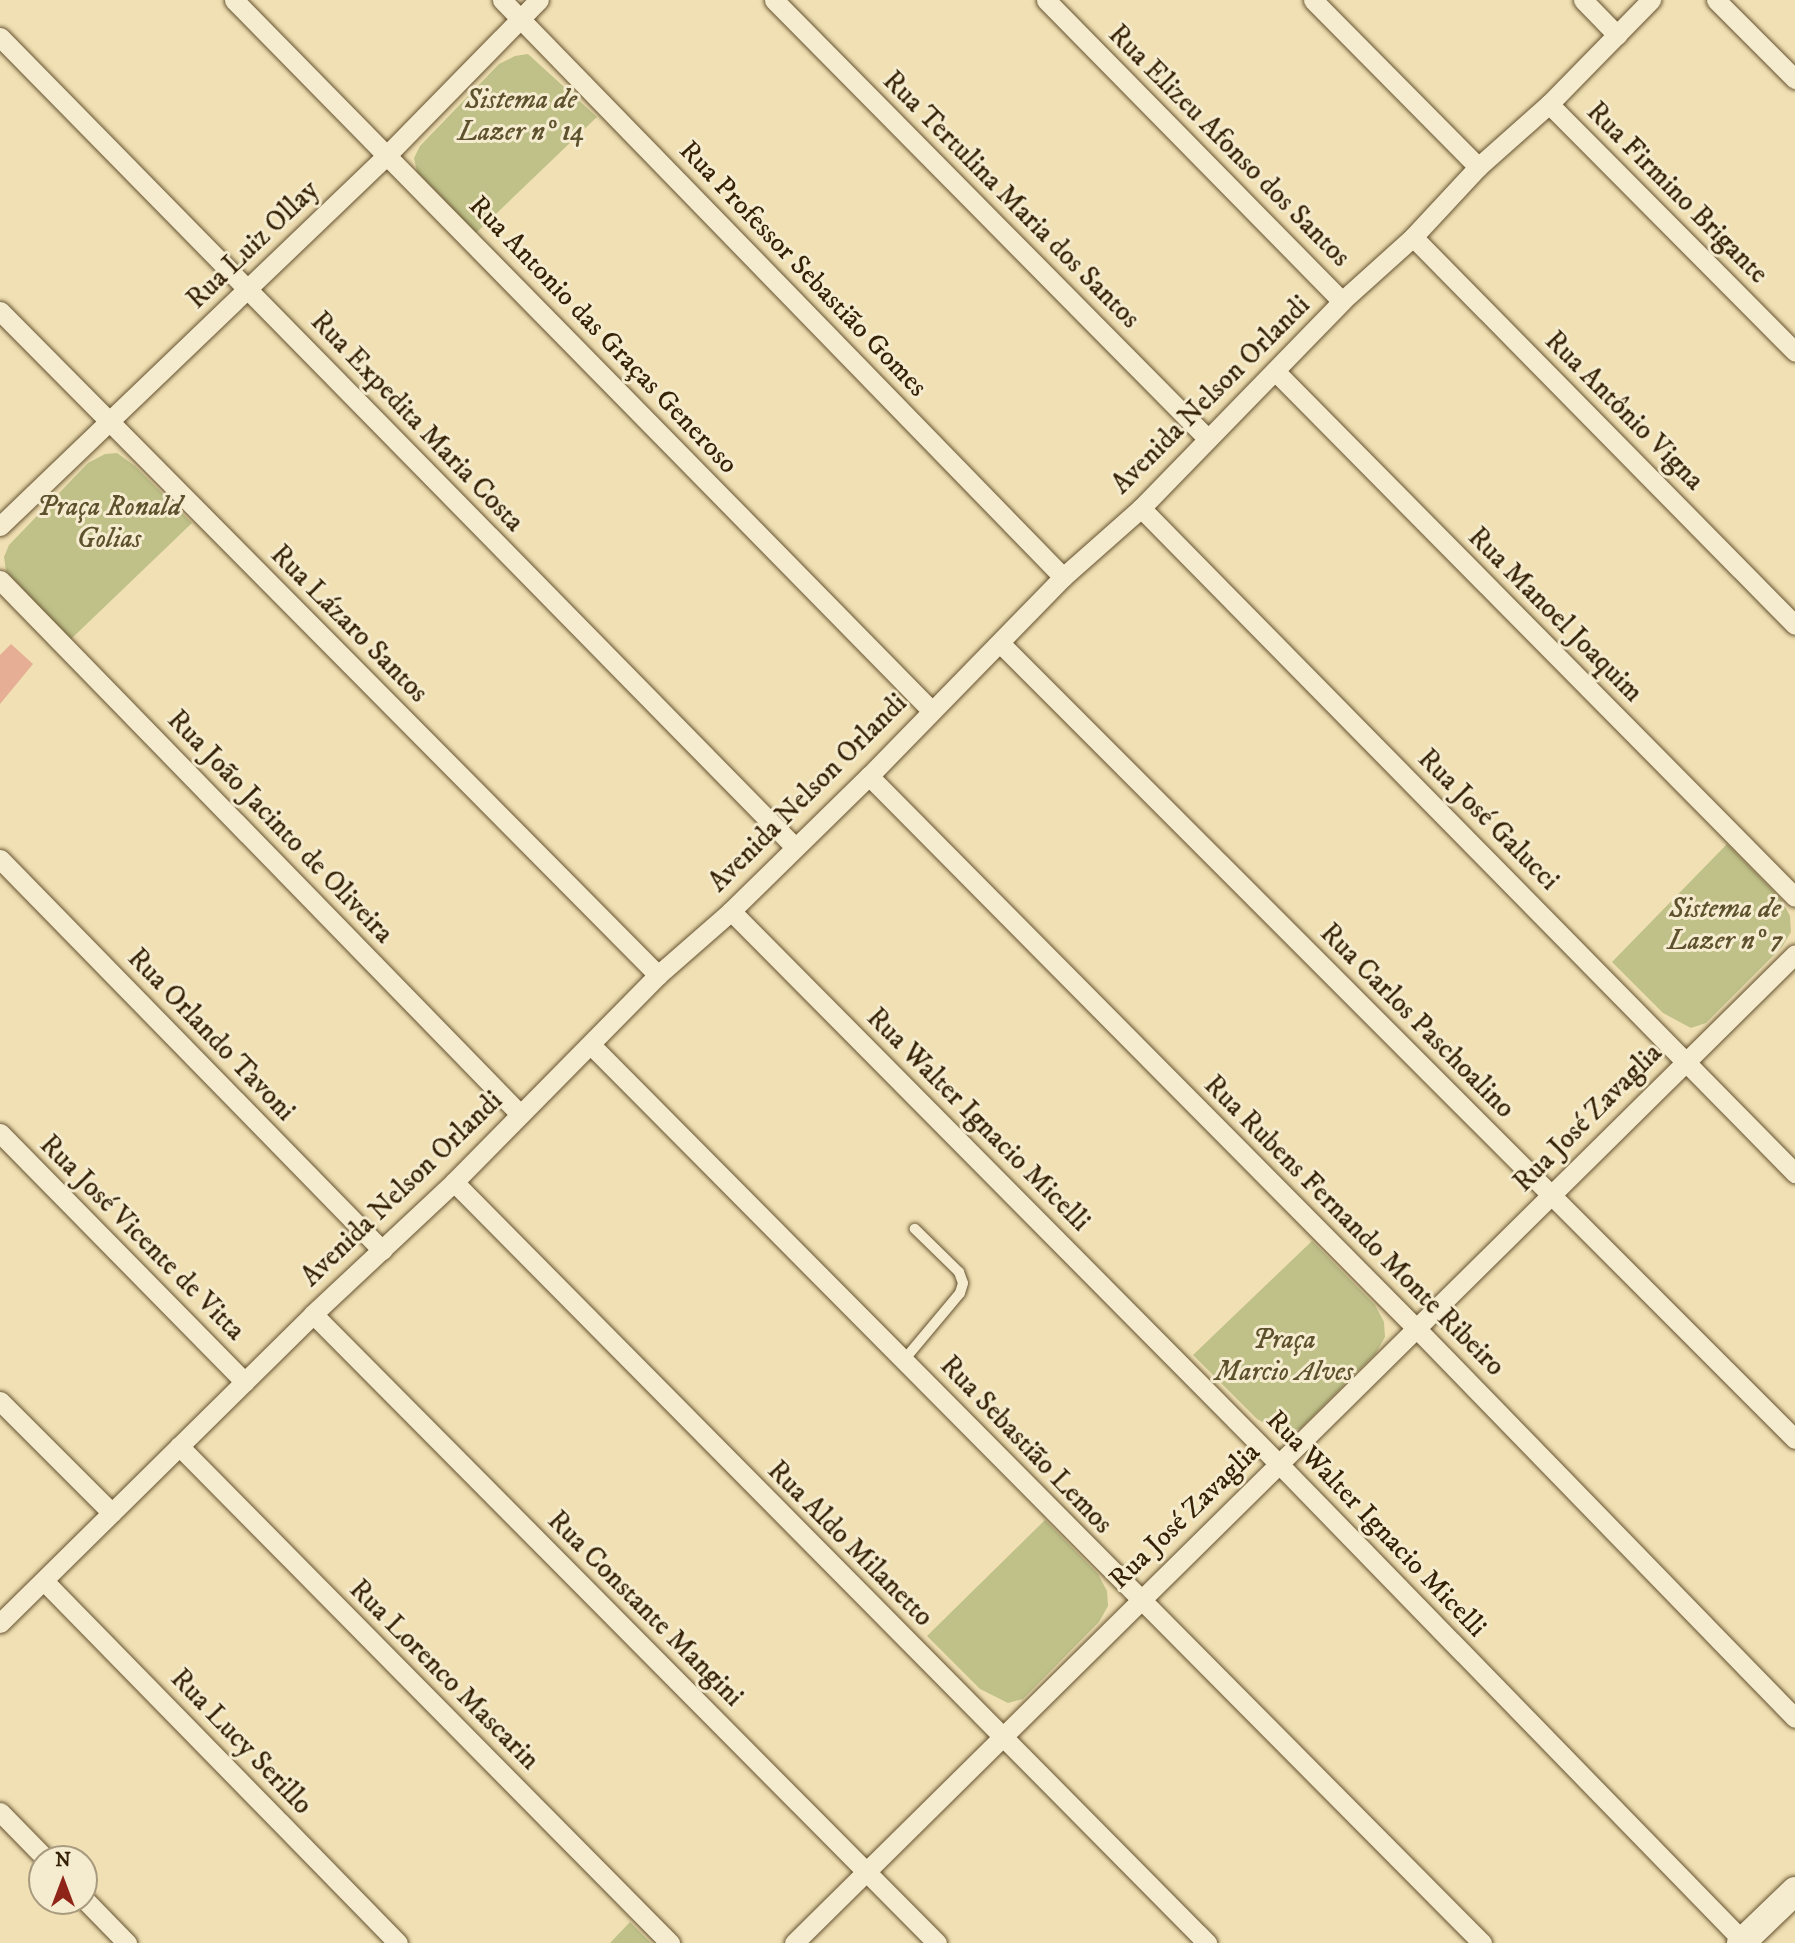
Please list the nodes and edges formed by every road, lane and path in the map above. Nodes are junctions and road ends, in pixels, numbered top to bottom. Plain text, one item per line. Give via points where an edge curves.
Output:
1 (234, 0) edge
2 (502, 0) edge
3 (539, 0) edge
4 (774, 0) edge
5 (1046, 0) edge
6 (1313, 0) edge
7 (1583, 0) edge
8 (1651, 0) edge
9 (1716, 0) edge
10 (520, 19) junction
11 (1617, 34) junction
12 (0, 37) edge
13 (1795, 79) edge
14 (1549, 104) junction
15 (387, 155) junction
16 (1478, 167) junction
17 (1413, 237) junction
18 (247, 289) junction
19 (1342, 301) junction
20 (0, 311) edge
21 (1795, 352) edge
22 (1276, 372) junction
23 (110, 423) junction
24 (1209, 439) junction
25 (1141, 508) junction
26 (0, 526) edge
27 (1063, 577) junction
28 (0, 580) edge
29 (1795, 625) edge
30 (1000, 643) junction
31 (932, 709) junction
32 (869, 776) junction
33 (794, 846) junction
34 (0, 859) edge
35 (1795, 897) edge
36 (731, 911) junction
37 (1795, 954) edge
38 (658, 975) junction
39 (591, 1045) junction
40 (1686, 1061) junction
41 (519, 1113) junction
42 (0, 1133) edge
43 (1795, 1173) edge
44 (454, 1182) junction
45 (1550, 1194) junction
46 (915, 1229) dead end
47 (382, 1250) junction
48 (313, 1314) junction
49 (1417, 1329) junction
50 (904, 1360) junction
51 (245, 1382) junction
52 (0, 1401) edge
53 (1795, 1440) edge
54 (179, 1446) junction
55 (1279, 1464) junction
56 (112, 1513) junction
57 (44, 1581) junction
58 (1138, 1600) junction
59 (0, 1623) edge
60 (1795, 1718) edge
61 (1000, 1736) junction
62 (0, 1812) edge
63 (32, 1845) edge
64 (866, 1870) junction
65 (1795, 1891) edge
66 (98, 1913) edge
67 (1742, 1942) edge
68 (127, 1943) edge
69 (398, 1943) edge
70 (670, 1943) edge
71 (794, 1943) edge
72 (937, 1943) edge
73 (1207, 1943) edge
74 (1482, 1943) edge

1 - 15 street, Rua Antonio das Graças Generoso
2 - 10 street, Rua Professor Sebastião Gomes
3 - 10 street, Rua Luiz Ollay
4 - 24 street, Rua Tertulina Maria dos Santos
5 - 19 street, Rua Elizeu Afonso dos Santos
6 - 16 street
7 - 11 street
8 - 11 street, Avenida Nelson Orlandi
9 - 13 street
10 - 15 street, Rua Luiz Ollay
10 - 27 street, Rua Professor Sebastião Gomes
11 - 14 street, Avenida Nelson Orlandi
12 - 18 street, Rua Expedita Maria Costa
14 - 16 street, Avenida Nelson Orlandi
14 - 21 street, Rua Firmino Brigante
15 - 18 street, Rua Luiz Ollay
15 - 31 street, Rua Antonio das Graças Generoso
16 - 17 street, Avenida Nelson Orlandi
17 - 19 street, Avenida Nelson Orlandi
17 - 29 street, Rua Antônio Vigna
18 - 23 street, Rua Luiz Ollay
18 - 33 street, Rua Expedita Maria Costa
19 - 22 street, Avenida Nelson Orlandi
20 - 23 street, Rua Lázaro Santos
22 - 24 street, Avenida Nelson Orlandi
22 - 35 street, Rua Manoel Joaquim
23 - 26 street, Rua Luiz Ollay
23 - 38 street, Rua Lázaro Santos
24 - 25 street, Avenida Nelson Orlandi
25 - 27 street, Avenida Nelson Orlandi
25 - 40 street, Rua José Galucci
27 - 30 street, Avenida Nelson Orlandi
28 - 41 street, Rua João Jacinto de Oliveira
30 - 31 street, Avenida Nelson Orlandi
30 - 45 street, Rua Carlos Paschoalino
31 - 32 street, Avenida Nelson Orlandi
32 - 33 street, Avenida Nelson Orlandi
32 - 49 street, Rua Rubens Fernando Monte Ribeiro
33 - 36 street, Avenida Nelson Orlandi
34 - 47 street, Rua Orlando Tavoni
36 - 38 street, Avenida Nelson Orlandi
36 - 55 street, Rua Walter Ignacio Micelli
37 - 40 street, Rua José Zavaglia
38 - 39 street, Avenida Nelson Orlandi
39 - 41 street, Avenida Nelson Orlandi
39 - 50 street, Rua Sebastião Lemos
40 - 43 street, Rua José Galucci
40 - 45 street, Rua José Zavaglia
41 - 44 street, Avenida Nelson Orlandi
42 - 51 street, Rua José Vicente de Vitta
44 - 47 street, Avenida Nelson Orlandi
44 - 61 street, Rua Aldo Milanetto
45 - 49 street, Rua José Zavaglia
45 - 53 street, Rua Carlos Paschoalino
46 - 50 lane via 959,1272 963,1283 960,1293
47 - 48 street, Avenida Nelson Orlandi
48 - 51 street, Avenida Nelson Orlandi
48 - 64 street, Rua Constante Mangini
49 - 55 street, Rua José Zavaglia
49 - 60 street, Rua Rubens Fernando Monte Ribeiro
50 - 58 street, Rua Sebastião Lemos
51 - 54 street, Avenida Nelson Orlandi
52 - 56 street
54 - 56 street, Avenida Nelson Orlandi
54 - 70 street, Rua Lorenco Mascarin
55 - 58 street, Rua José Zavaglia
55 - 67 street, Rua Walter Ignacio Micelli
56 - 57 street, Avenida Nelson Orlandi
57 - 59 street, Avenida Nelson Orlandi
57 - 69 street, Rua Lucy Serillo
58 - 61 street, Rua José Zavaglia
58 - 74 street, Rua Sebastião Lemos
61 - 64 street, Rua José Zavaglia
61 - 73 street, Rua Aldo Milanetto
62 - 63 street
64 - 71 street, Rua José Zavaglia
64 - 72 street, Rua Constante Mangini
65 - 67 main road
66 - 68 street

